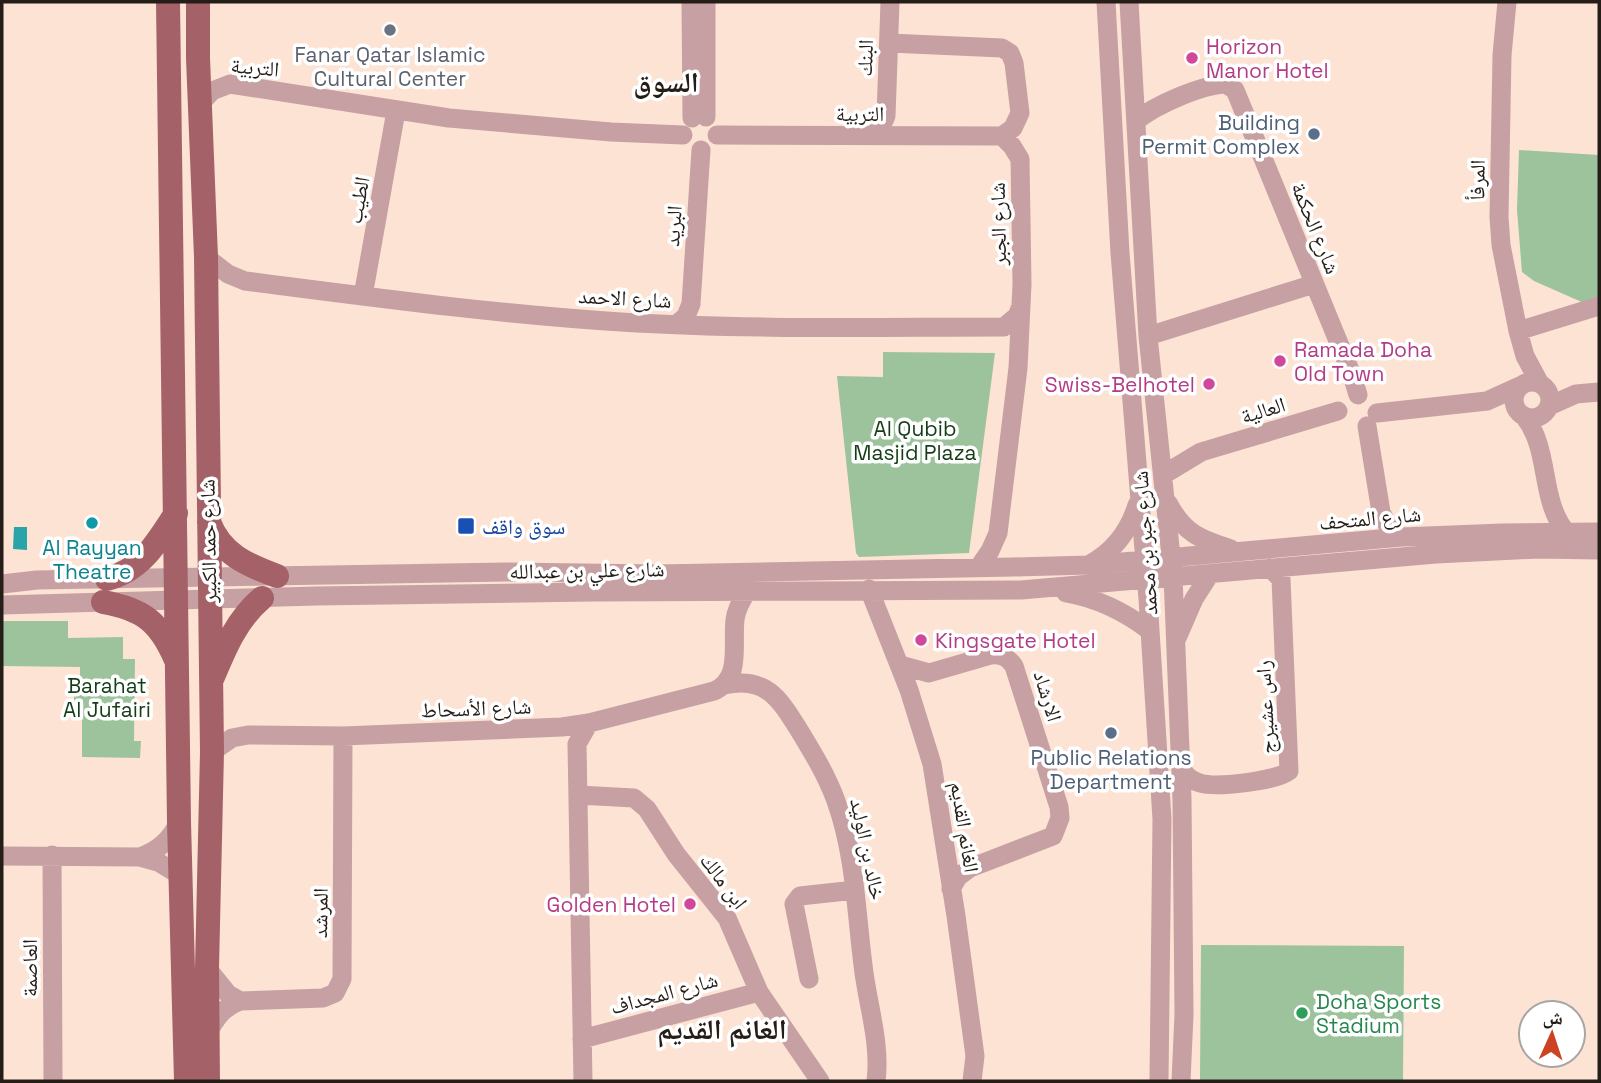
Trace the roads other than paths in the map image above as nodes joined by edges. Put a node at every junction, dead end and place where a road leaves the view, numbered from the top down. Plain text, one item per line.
1 (168, 2) edge
2 (198, 2) edge
3 (695, 2) edge
4 (890, 2) edge
5 (1105, 2) edge
6 (1129, 2) edge
7 (1507, 2) edge
8 (889, 43) junction
9 (1134, 89) junction
10 (1162, 103) junction
11 (199, 105) junction
12 (396, 111) junction
13 (886, 116) junction
14 (1136, 121) junction
15 (694, 123) junction
16 (718, 135) junction
17 (873, 135) junction
18 (899, 136) junction
19 (1002, 136) junction
20 (701, 150) junction
21 (206, 257) junction
22 (245, 281) junction
23 (1314, 284) junction
24 (363, 296) junction
25 (691, 304) junction
26 (205, 305) junction
27 (1021, 306) junction
28 (1599, 306) edge
29 (677, 324) junction
30 (704, 326) junction
31 (1004, 327) junction
32 (1518, 331) junction
33 (1148, 336) junction
34 (1019, 348) junction
35 (1599, 392) edge
36 (1537, 393) junction
37 (1358, 395) junction
38 (1487, 401) junction
39 (1338, 411) junction
40 (1521, 414) junction
41 (1372, 420) junction
42 (1538, 439) junction
43 (1159, 445) junction
44 (1201, 452) junction
45 (1163, 475) junction
46 (1139, 497) junction
47 (1165, 499) junction
48 (1379, 504) junction
49 (1553, 507) junction
50 (176, 513) junction
51 (208, 516) junction
52 (1542, 532) junction
53 (1566, 532) junction
54 (1599, 532) edge
55 (998, 533) junction
56 (1402, 537) junction
57 (1364, 541) junction
58 (1599, 550) edge
59 (1243, 553) junction
60 (1089, 565) junction
61 (1172, 566) junction
62 (979, 567) junction
63 (1013, 567) junction
64 (1145, 568) junction
65 (1270, 568) junction
66 (1210, 574) junction
67 (277, 576) junction
68 (2, 583) edge
69 (176, 589) junction
70 (209, 589) junction
71 (869, 589) junction
72 (1049, 589) junction
73 (748, 590) junction
74 (105, 591) junction
75 (262, 598) junction
76 (2, 605) edge
77 (1150, 631) junction
78 (1174, 646) junction
79 (177, 662) junction
80 (900, 665) junction
81 (929, 673) junction
82 (729, 678) junction
83 (211, 684) junction
84 (910, 693) junction
85 (589, 723) junction
86 (562, 727) junction
87 (342, 736) junction
88 (578, 744) junction
89 (212, 752) junction
90 (1180, 765) junction
91 (578, 795) junction
92 (179, 822) junction
93 (52, 855) junction
94 (2, 856) edge
95 (140, 857) junction
96 (947, 860) junction
97 (970, 868) junction
98 (181, 876) junction
99 (951, 889) junction
100 (855, 890) junction
101 (207, 968) junction
102 (810, 979) dead end
103 (759, 992) junction
104 (240, 1001) junction
105 (207, 1034) junction
106 (582, 1039) junction
107 (1157, 1078) edge
108 (191, 1080) edge
109 (53, 1081) edge
110 (583, 1081) edge
111 (820, 1081) edge
112 (876, 1081) edge
113 (972, 1081) edge
114 (1181, 1081) edge

1 - 50 main road, شارع حمد الكبير
2 - 11 main road, شارع حمد الكبير
3 - 15 street
4 - 8 street, البنك
5 - 46 street, شارع جبر بن محمد
6 - 9 street, شارع جبر بن محمد
7 - 32 street, المرفأ
8 - 13 street, البنك
8 - 19 street
9 - 10 street
9 - 14 street, شارع جبر بن محمد
10 - 14 street
10 - 23 street, شارع الحكمة
11 - 12 street, التربية
11 - 21 main road, شارع حمد الكبير
12 - 15 street, التربية
12 - 24 street, الطيب
13 - 17 street
13 - 18 street
14 - 33 street, شارع جبر بن محمد
15 - 16 street
15 - 20 street
16 - 17 street, التربية
16 - 20 street
17 - 18 street, التربية
18 - 19 street, التربية
19 - 27 street, شارع الجبر
20 - 25 street, البريد
21 - 22 street, شارع الاحمد
21 - 26 main road, شارع حمد الكبير
22 - 24 street, شارع الاحمد
22 - 26 street
23 - 33 street
23 - 37 street, شارع الحكمة
24 - 29 street, شارع الاحمد
25 - 29 street
25 - 30 street
26 - 51 main road, شارع حمد الكبير
27 - 31 street
27 - 34 street, شارع الجبر
28 - 32 street
29 - 30 street, شارع الاحمد
30 - 31 street, شارع الاحمد
31 - 34 street
32 - 36 street, المرفأ
33 - 43 street, شارع جبر بن محمد
34 - 55 street, شارع الجبر
35 - 36 street
36 - 38 street
36 - 40 street
36 - 40 street
36 - 42 street, المرفأ
37 - 39 street
37 - 41 street
38 - 40 street
38 - 41 street
39 - 41 street
39 - 44 street, العالية
40 - 42 street, المرفأ
41 - 48 street
42 - 49 street, المرفأ
43 - 44 street, العالية
43 - 45 street, شارع جبر بن محمد
44 - 45 street, العالية
45 - 47 street, شارع جبر بن محمد
46 - 60 street
46 - 64 street, شارع جبر بن محمد
47 - 59 street
47 - 61 street, شارع جبر بن محمد
48 - 56 street
48 - 57 street
49 - 52 street
49 - 53 street, المرفأ
50 - 69 main road, شارع حمد الكبير
50 - 74 main road
51 - 67 main road
51 - 70 main road, شارع حمد الكبير
52 - 53 street, شارع المتحف
52 - 56 street, شارع المتحف
53 - 54 street, شارع المتحف
55 - 62 street, شارع الجبر
55 - 63 street, شارع الجبر
56 - 57 street, شارع المتحف
57 - 59 street, شارع المتحف
58 - 65 street, شارع المتحف
59 - 61 street, شارع المتحف
60 - 63 street, شارع علي بن عبدالله
60 - 64 street, شارع علي بن عبدالله
61 - 64 street, شارع علي بن عبدالله
61 - 66 street, شارع المتحف
61 - 78 street, شارع جبر بن محمد
62 - 63 street, شارع علي بن عبدالله
62 - 67 street, شارع علي بن عبدالله
64 - 72 street, شارع علي بن عبدالله
64 - 77 street, شارع جبر بن محمد
65 - 66 street, شارع المتحف
65 - 90 street, راس عشيرج
66 - 78 street
67 - 70 street, شارع علي بن عبدالله
68 - 74 street, شارع علي بن عبدالله
69 - 70 street, شارع علي بن عبدالله
69 - 74 street, شارع علي بن عبدالله
69 - 79 main road, شارع حمد الكبير
70 - 75 street, شارع علي بن عبدالله
70 - 83 main road, شارع حمد الكبير
71 - 72 street, شارع علي بن عبدالله
71 - 73 street, شارع علي بن عبدالله
71 - 80 street, الغانم القديم
72 - 77 street
73 - 75 street, شارع علي بن عبدالله
73 - 82 street
74 - 76 street, شارع علي بن عبدالله
74 - 79 main road
75 - 83 main road
77 - 107 street, شارع جبر بن محمد
78 - 90 street, شارع جبر بن محمد
79 - 92 main road, شارع حمد الكبير
80 - 81 street
80 - 84 street, الغانم القديم
81 - 84 street
81 - 97 street, الارشاد
82 - 85 street, شارع الأسحاط
82 - 100 street, خالد بن الوليد
83 - 89 main road, شارع حمد الكبير
84 - 96 street, الغانم القديم
85 - 86 street, شارع الأسحاط
85 - 88 street
86 - 87 street, شارع الأسحاط
86 - 88 street
87 - 89 street, شارع الأسحاط
87 - 104 street, المرشد
88 - 91 street
89 - 101 main road, شارع حمد الكبير
90 - 114 street, شارع جبر بن محمد
91 - 103 street, ابن مالك
91 - 106 street
92 - 95 street
92 - 98 main road, شارع حمد الكبير
93 - 94 street
93 - 95 street
93 - 109 street, العاصمة
95 - 98 street
96 - 97 street
96 - 99 street, الغانم القديم
97 - 99 street
98 - 108 main road, شارع حمد الكبير
99 - 113 street, الغانم القديم
100 - 102 street
100 - 112 street, خالد بن الوليد
101 - 104 street
101 - 105 main road, شارع حمد الكبير
103 - 106 street, شارع المجداف
103 - 111 street, ابن مالك
104 - 105 street
105 - 108 main road, شارع حمد الكبير
106 - 110 street

